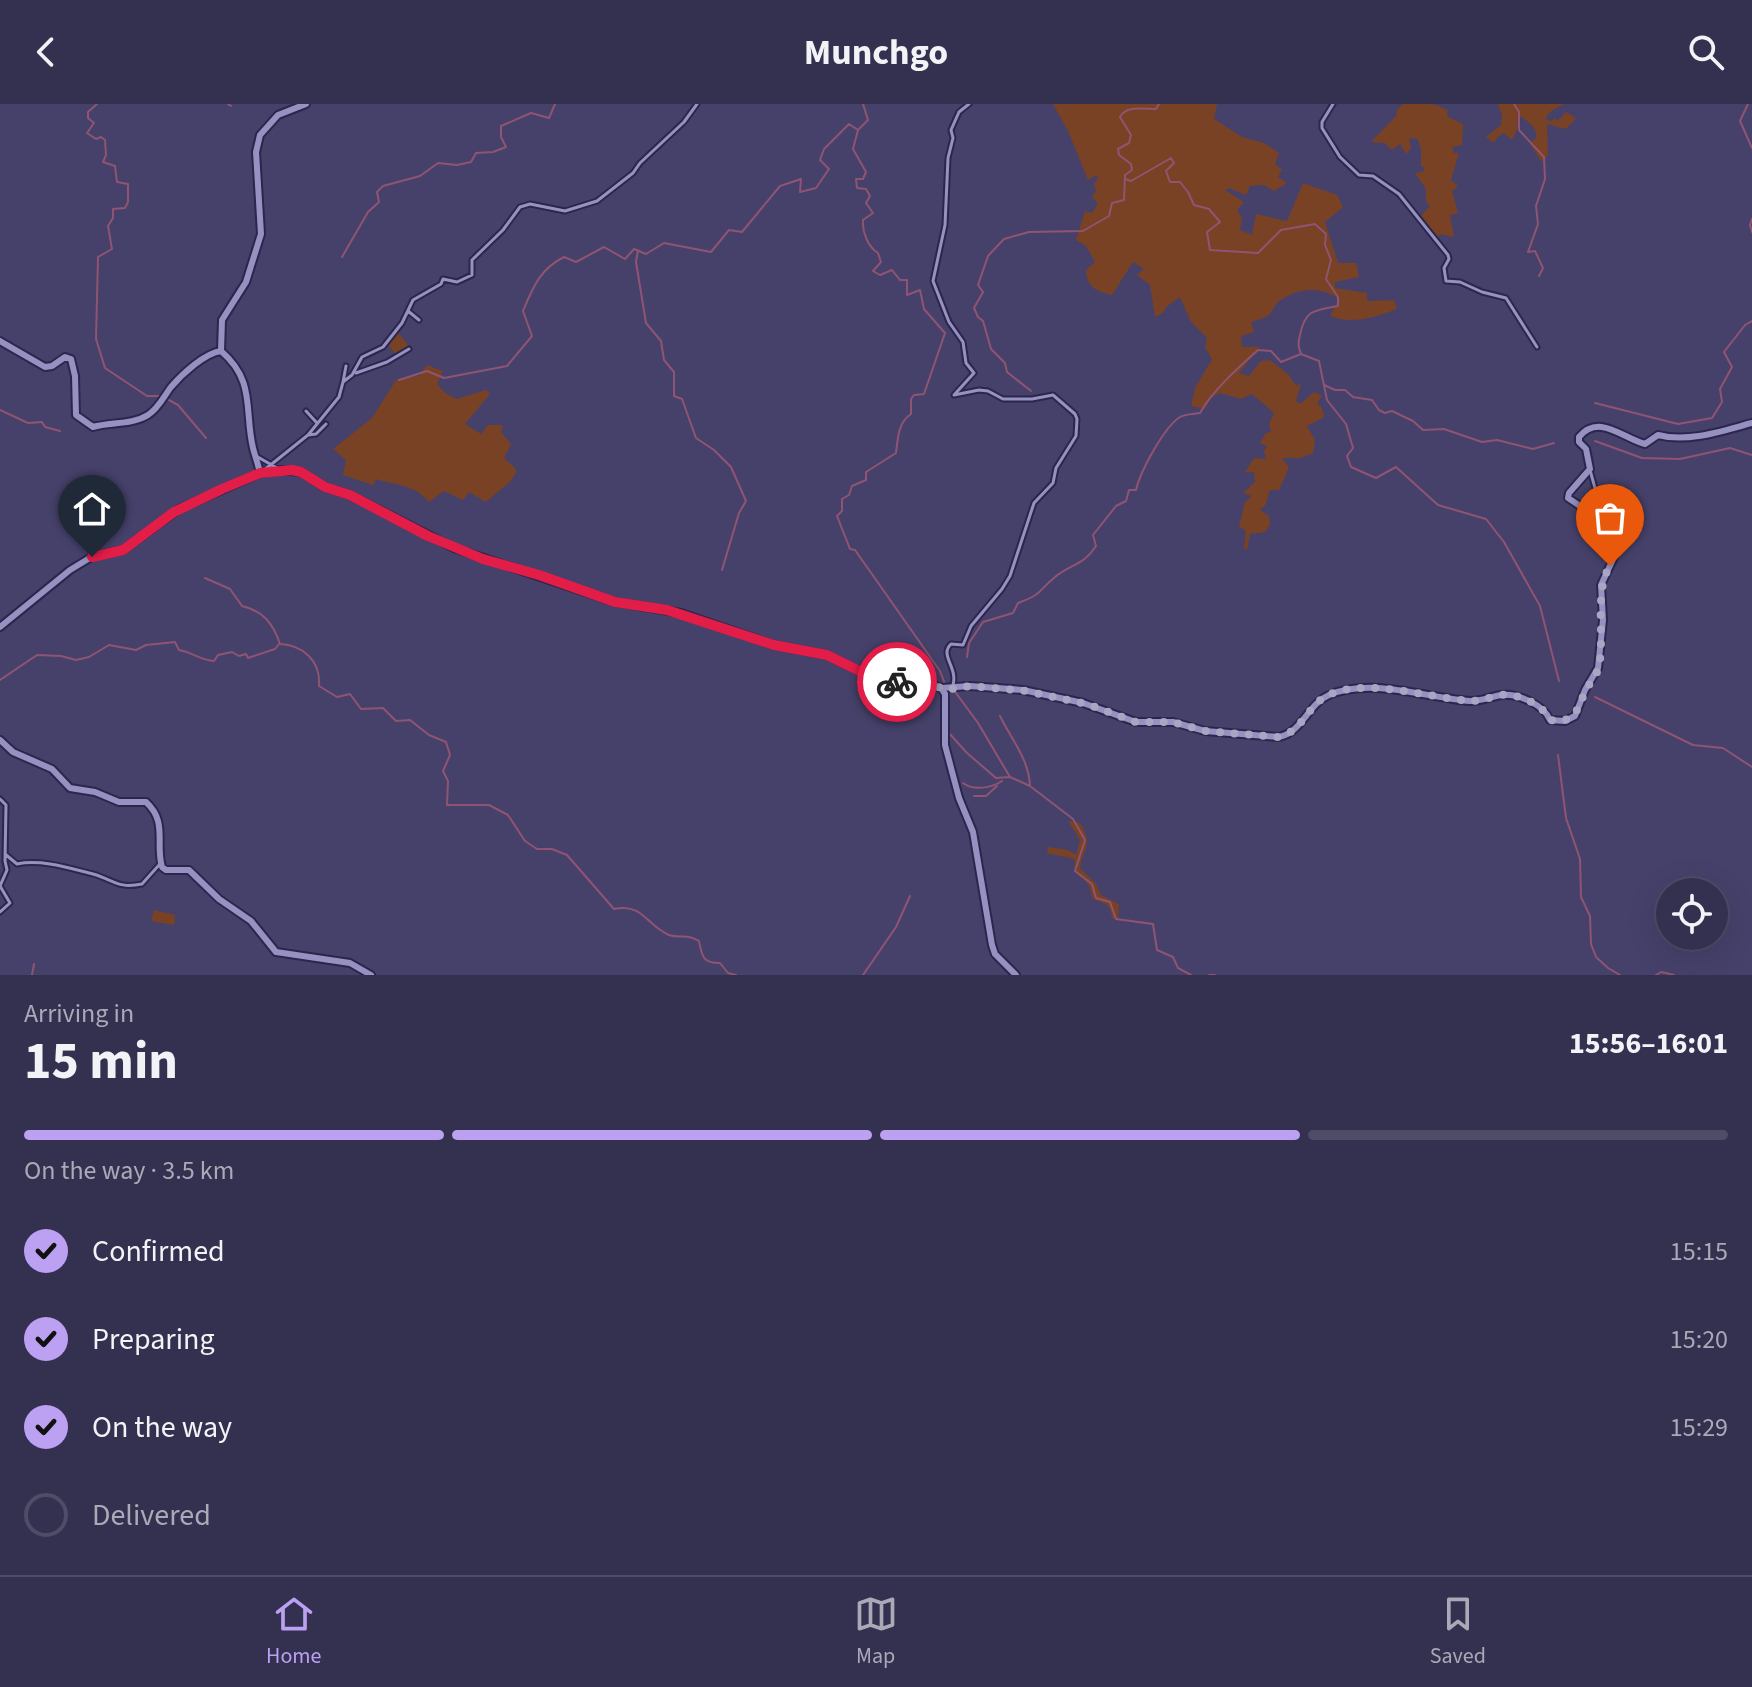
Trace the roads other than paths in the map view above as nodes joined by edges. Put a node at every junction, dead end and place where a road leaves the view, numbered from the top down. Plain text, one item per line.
1 (306, 104) edge
2 (697, 104) edge
3 (969, 104) edge
4 (1333, 104) edge
5 (408, 311) junction
6 (419, 320) dead end
7 (0, 341) edge
8 (1537, 347) dead end
9 (409, 349) dead end
10 (221, 351) junction
11 (346, 366) dead end
12 (352, 375) junction
13 (343, 382) junction
14 (306, 411) dead end
15 (317, 423) junction
16 (1752, 423) edge
17 (326, 424) dead end
18 (308, 435) junction
19 (256, 456) junction
20 (270, 466) junction
21 (1590, 469) junction
22 (281, 470) junction
23 (260, 473) junction
24 (1607, 532) junction
25 (0, 627) edge
26 (941, 688) junction
27 (954, 688) junction
28 (0, 740) edge
29 (0, 799) edge
30 (5, 854) junction
31 (160, 863) junction
32 (0, 912) edge
33 (371, 975) edge
34 (1016, 975) edge

1 - 10 street
2 - 5 street
3 - 27 street
4 - 8 street
5 - 6 street
5 - 12 street
7 - 10 street
9 - 12 street
10 - 19 street
11 - 13 street
12 - 13 street
13 - 15 street
14 - 15 street
15 - 18 street
16 - 21 street
17 - 18 street
18 - 20 street
19 - 20 street
19 - 23 street
20 - 22 street
20 - 23 street
21 - 24 street
21 - 24 street
22 - 23 street
22 - 26 street
23 - 25 street
24 - 27 street
26 - 27 street
26 - 34 street
28 - 31 street
29 - 30 street
30 - 31 street
30 - 32 street
31 - 33 street

